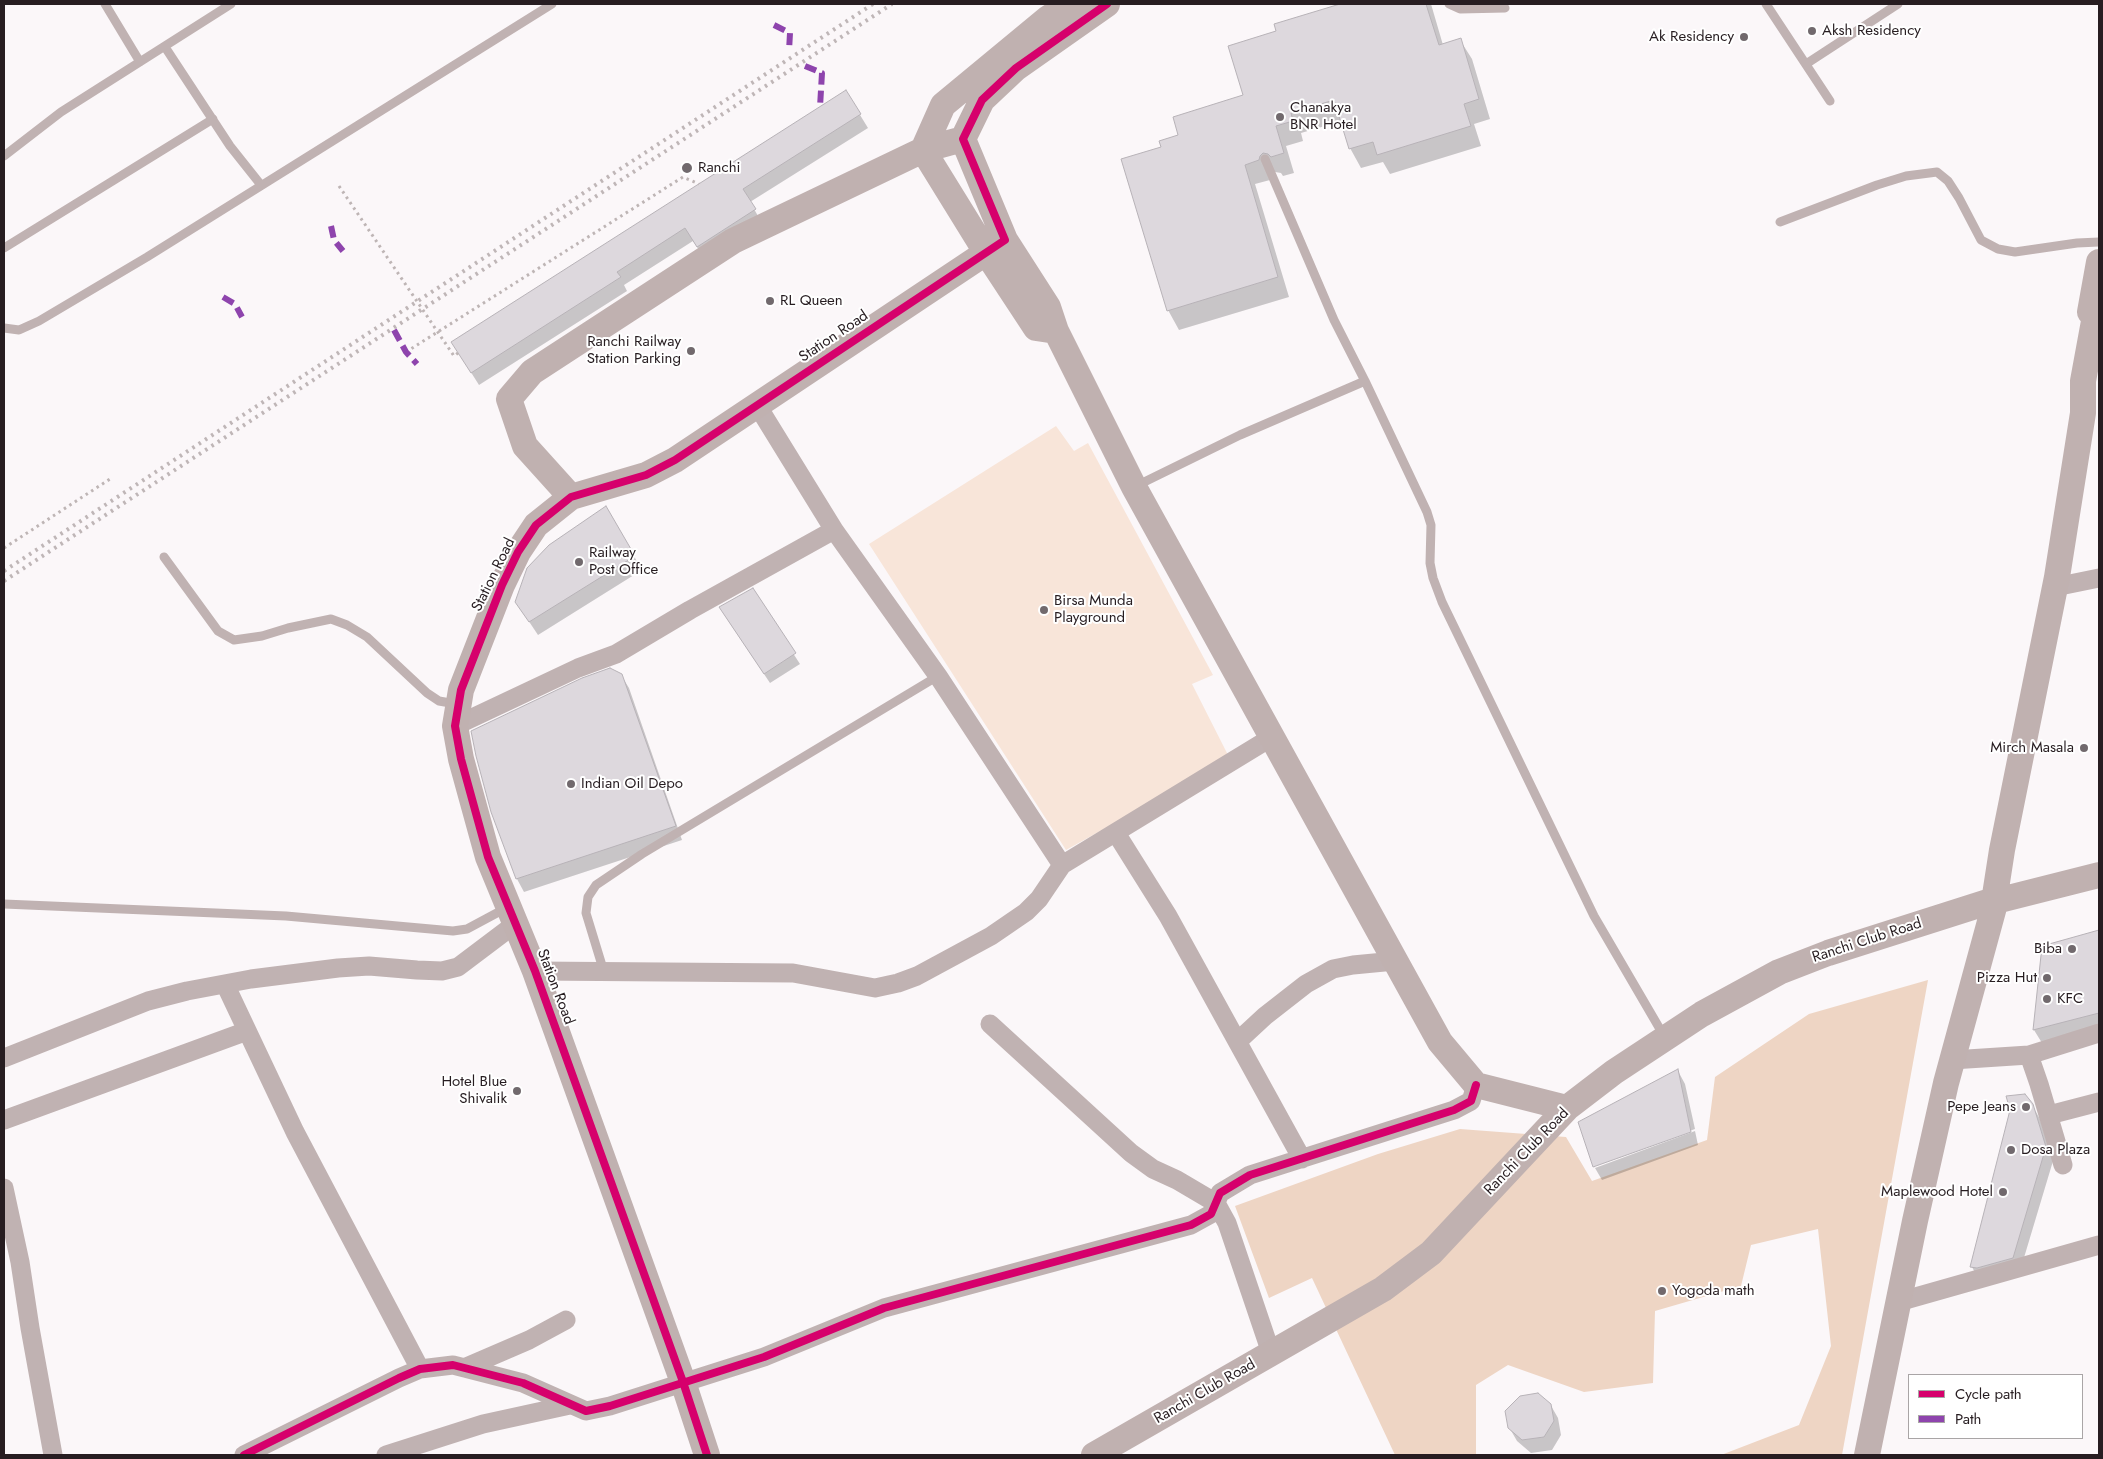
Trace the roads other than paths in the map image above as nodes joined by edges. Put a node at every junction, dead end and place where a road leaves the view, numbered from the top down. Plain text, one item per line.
1 (105, 4) edge
2 (231, 4) edge
3 (552, 4) edge
4 (1070, 4) edge
5 (1107, 4) edge
6 (1449, 4) edge
7 (1766, 4) edge
8 (1898, 4) edge
9 (1505, 8) dead end
10 (164, 47) junction
11 (140, 62) junction
12 (1806, 64) junction
13 (1830, 100) dead end
14 (213, 119) junction
15 (963, 139) junction
16 (923, 150) junction
17 (4, 156) edge
18 (1265, 159) dead end
19 (261, 186) junction
20 (1780, 222) dead end
21 (2099, 242) edge
22 (996, 246) junction
23 (4, 248) edge
24 (2099, 262) edge
25 (2099, 294) edge
26 (4, 328) edge
27 (2099, 366) edge
28 (1365, 381) junction
29 (2099, 388) edge
30 (758, 405) junction
31 (2082, 413) junction
32 (1134, 487) junction
33 (571, 497) junction
34 (834, 530) junction
35 (164, 557) dead end
36 (2099, 578) edge
37 (2055, 587) junction
38 (938, 676) junction
39 (457, 715) junction
40 (1272, 737) junction
41 (1116, 833) junction
42 (1062, 865) junction
43 (2099, 875) edge
44 (1994, 901) junction
45 (4, 904) edge
46 (511, 916) junction
47 (1396, 962) junction
48 (535, 971) junction
49 (604, 972) junction
50 (225, 984) junction
51 (990, 1024) dead end
52 (247, 1031) junction
53 (2099, 1033) edge
54 (1666, 1038) junction
55 (1238, 1041) junction
56 (2028, 1055) junction
57 (4, 1058) edge
58 (1952, 1060) junction
59 (1476, 1085) junction
60 (2099, 1102) edge
61 (1567, 1108) junction
62 (2049, 1115) junction
63 (4, 1120) edge
64 (1302, 1158) junction
65 (2063, 1165) dead end
66 (4, 1188) edge
67 (1216, 1203) junction
68 (2099, 1245) edge
69 (1898, 1302) junction
70 (566, 1320) dead end
71 (1271, 1353) junction
72 (464, 1368) junction
73 (420, 1369) junction
74 (683, 1382) junction
75 (570, 1405) junction
76 (53, 1455) edge
77 (244, 1455) edge
78 (386, 1455) edge
79 (707, 1455) edge
80 (1094, 1455) edge
81 (1867, 1455) edge

1 - 11 lane
2 - 10 lane
3 - 19 lane
4 - 16 street
5 - 15 street
6 - 9 lane
7 - 12 lane
8 - 12 lane
10 - 11 lane
10 - 14 lane
11 - 17 lane
12 - 13 lane
14 - 19 lane
14 - 23 lane
15 - 16 street
15 - 22 street
16 - 22 street
16 - 33 street
18 - 28 lane
19 - 26 lane
20 - 21 lane
22 - 30 street, Station Road
22 - 32 street
24 - 31 street
25 - 31 street
27 - 31 street
28 - 32 lane
28 - 54 lane
29 - 31 street
30 - 33 street, Station Road
30 - 34 street
31 - 37 street
32 - 40 street
33 - 39 street, Station Road
34 - 38 street
34 - 39 street
35 - 39 lane
36 - 37 street
37 - 44 street
38 - 42 street
38 - 49 lane
39 - 46 street, Station Road
40 - 41 street
40 - 47 street
41 - 42 street
41 - 55 street
42 - 49 street
43 - 44 street, Ranchi Club Road
44 - 54 street, Ranchi Club Road
44 - 58 street
45 - 46 lane
46 - 48 street, Station Road
46 - 50 street
47 - 55 street
47 - 59 street
48 - 49 street
48 - 74 street, Station Road
50 - 52 street
50 - 57 street
51 - 67 street
52 - 63 street
52 - 73 street
53 - 56 street
54 - 61 street, Ranchi Club Road
55 - 64 street
56 - 58 street
56 - 62 street
58 - 69 street
59 - 61 street
59 - 64 street
60 - 62 street
61 - 71 street, Ranchi Club Road
62 - 65 street
64 - 67 street
66 - 76 street
67 - 71 street
67 - 74 street
68 - 69 street
69 - 81 street
70 - 72 street
71 - 80 street, Ranchi Club Road
72 - 73 street
72 - 75 street
73 - 77 street
74 - 75 street
74 - 79 street, Station Road
75 - 78 street

